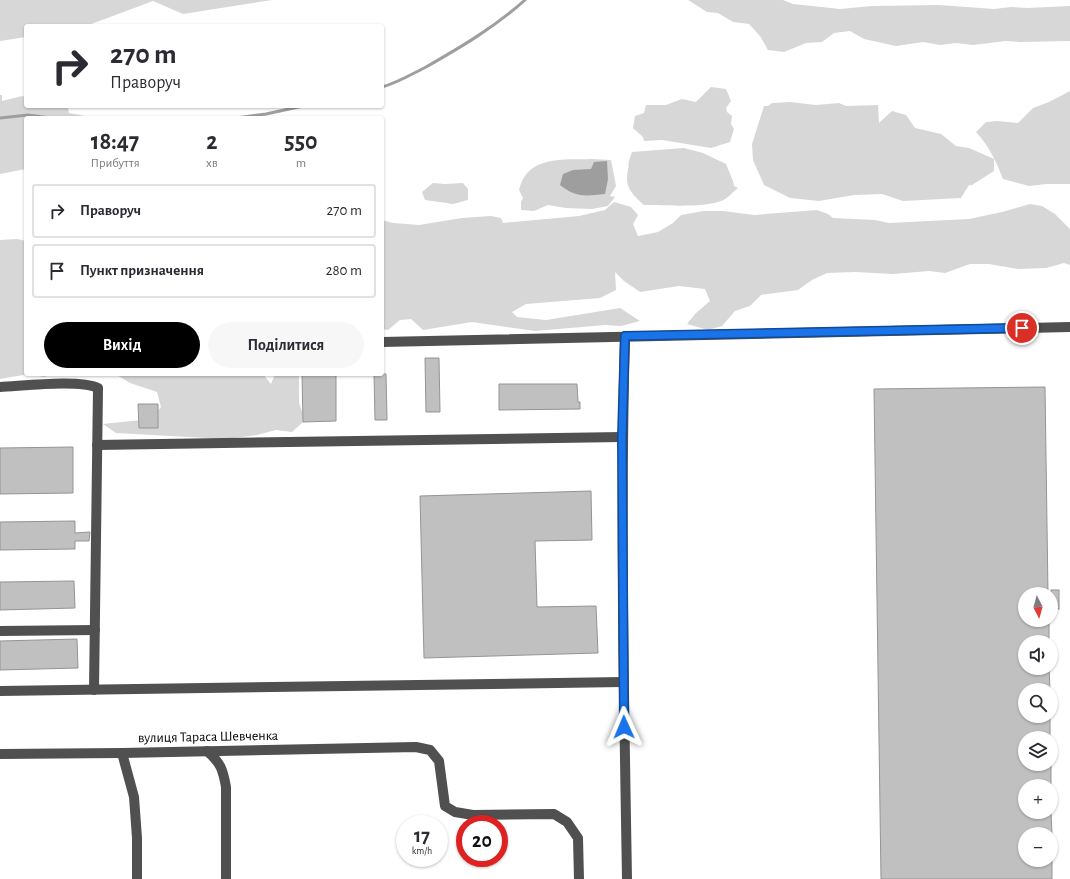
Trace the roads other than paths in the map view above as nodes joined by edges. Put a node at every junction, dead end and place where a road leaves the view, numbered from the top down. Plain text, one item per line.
1 (1070, 327) edge
2 (625, 336) junction
3 (384, 342) edge
4 (0, 387) edge
5 (622, 437) junction
6 (97, 445) junction
7 (94, 630) junction
8 (0, 631) edge
9 (623, 682) junction
10 (94, 690) junction
11 (0, 691) edge
12 (207, 752) junction
13 (122, 753) junction
14 (0, 754) edge
15 (137, 879) edge
16 (226, 879) edge
17 (579, 879) edge
18 (627, 879) edge

1 - 2 lane
2 - 3 lane
2 - 5 lane
4 - 6 lane
5 - 6 lane
5 - 9 lane
6 - 7 lane
7 - 8 lane
7 - 10 lane
9 - 10 lane
9 - 18 lane
10 - 11 lane
12 - 13 lane, вулиця Тараса Шевченка
12 - 16 lane
12 - 17 lane, вулиця Тараса Шевченка
13 - 14 lane, вулиця Тараса Шевченка
13 - 15 lane

